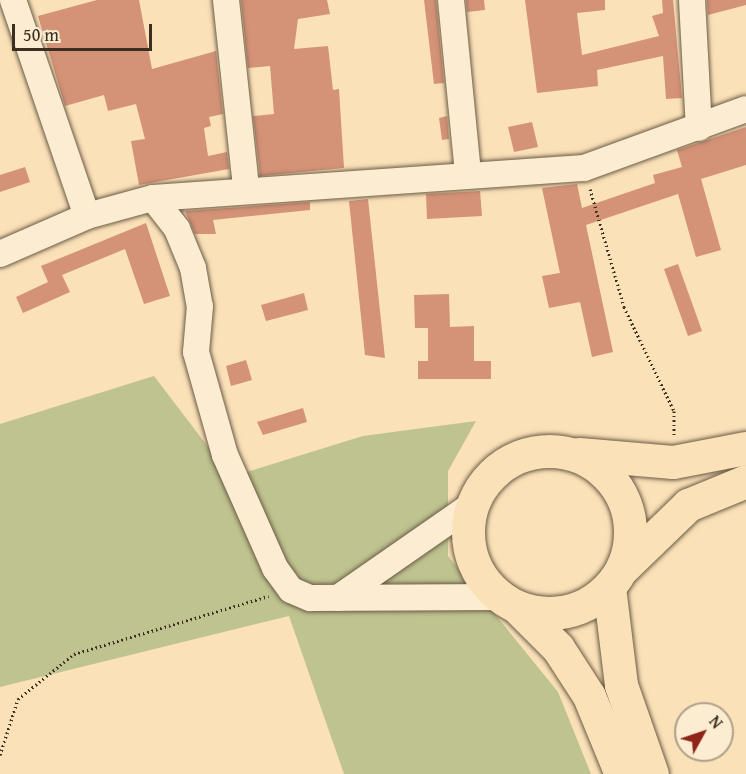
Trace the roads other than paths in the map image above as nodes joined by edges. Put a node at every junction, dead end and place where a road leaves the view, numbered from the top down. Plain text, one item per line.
1 (13, 0) edge
2 (226, 0) edge
3 (451, 0) edge
4 (692, 0) edge
5 (746, 109) edge
6 (699, 128) junction
7 (468, 174) junction
8 (246, 188) junction
9 (153, 198) junction
10 (87, 216) junction
11 (0, 254) edge
12 (746, 448) edge
13 (575, 454) junction
14 (746, 481) edge
15 (472, 505) junction
16 (616, 578) junction
17 (338, 598) junction
18 (509, 602) junction
19 (621, 774) edge
20 (652, 774) edge

1 - 10 street
2 - 8 street
3 - 7 street
4 - 6 street
5 - 6 street
6 - 7 street
7 - 8 street
8 - 9 street
9 - 10 street
9 - 17 street
10 - 11 street
12 - 13 highway
13 - 15 highway
13 - 16 highway
14 - 16 highway
15 - 17 street
15 - 18 highway
16 - 18 highway
16 - 20 highway
17 - 18 street
18 - 19 highway

